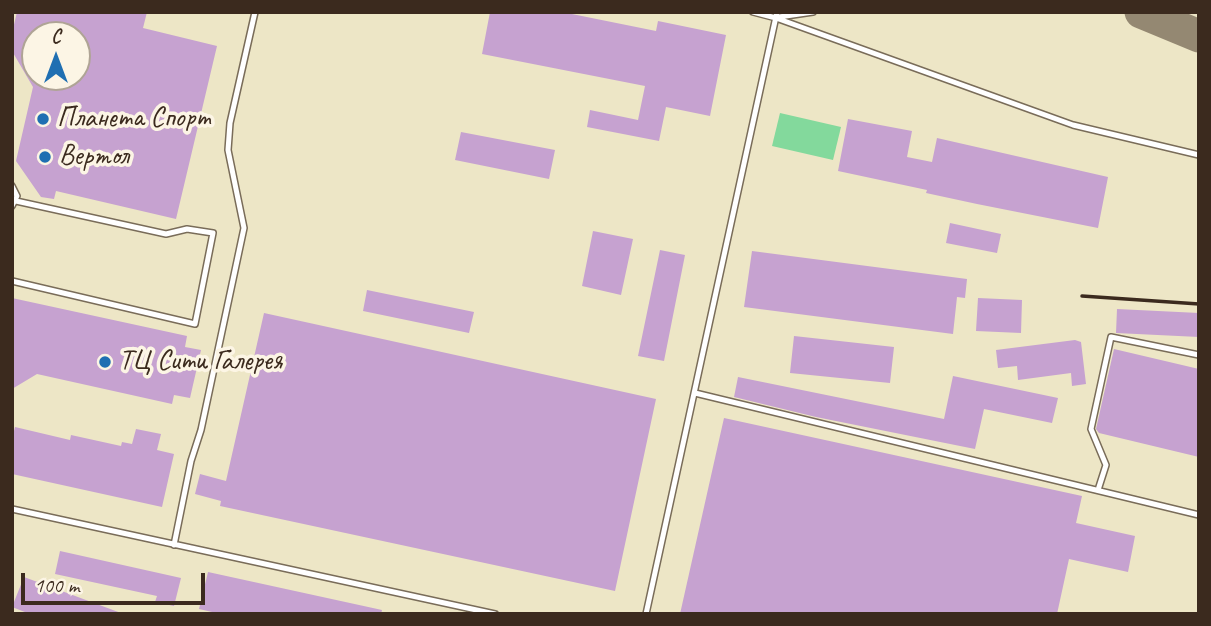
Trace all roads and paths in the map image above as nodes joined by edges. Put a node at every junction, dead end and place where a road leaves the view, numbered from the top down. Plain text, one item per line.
1 (256, 12) edge
2 (753, 12) edge
3 (813, 12) edge
4 (776, 15) edge
5 (1199, 155) edge
6 (12, 186) edge
7 (14, 204) edge
8 (12, 282) edge
9 (1199, 355) edge
10 (695, 393) junction
11 (1098, 490) junction
12 (12, 509) edge
13 (1199, 515) edge
14 (174, 545) junction
15 (495, 614) edge
16 (646, 614) edge

1 - 14 lane
2 - 4 lane
3 - 4 lane
4 - 5 lane
4 - 10 lane
6 - 7 lane
7 - 8 lane
9 - 11 lane
10 - 11 lane
10 - 16 lane
11 - 13 lane
12 - 14 lane
14 - 15 lane

